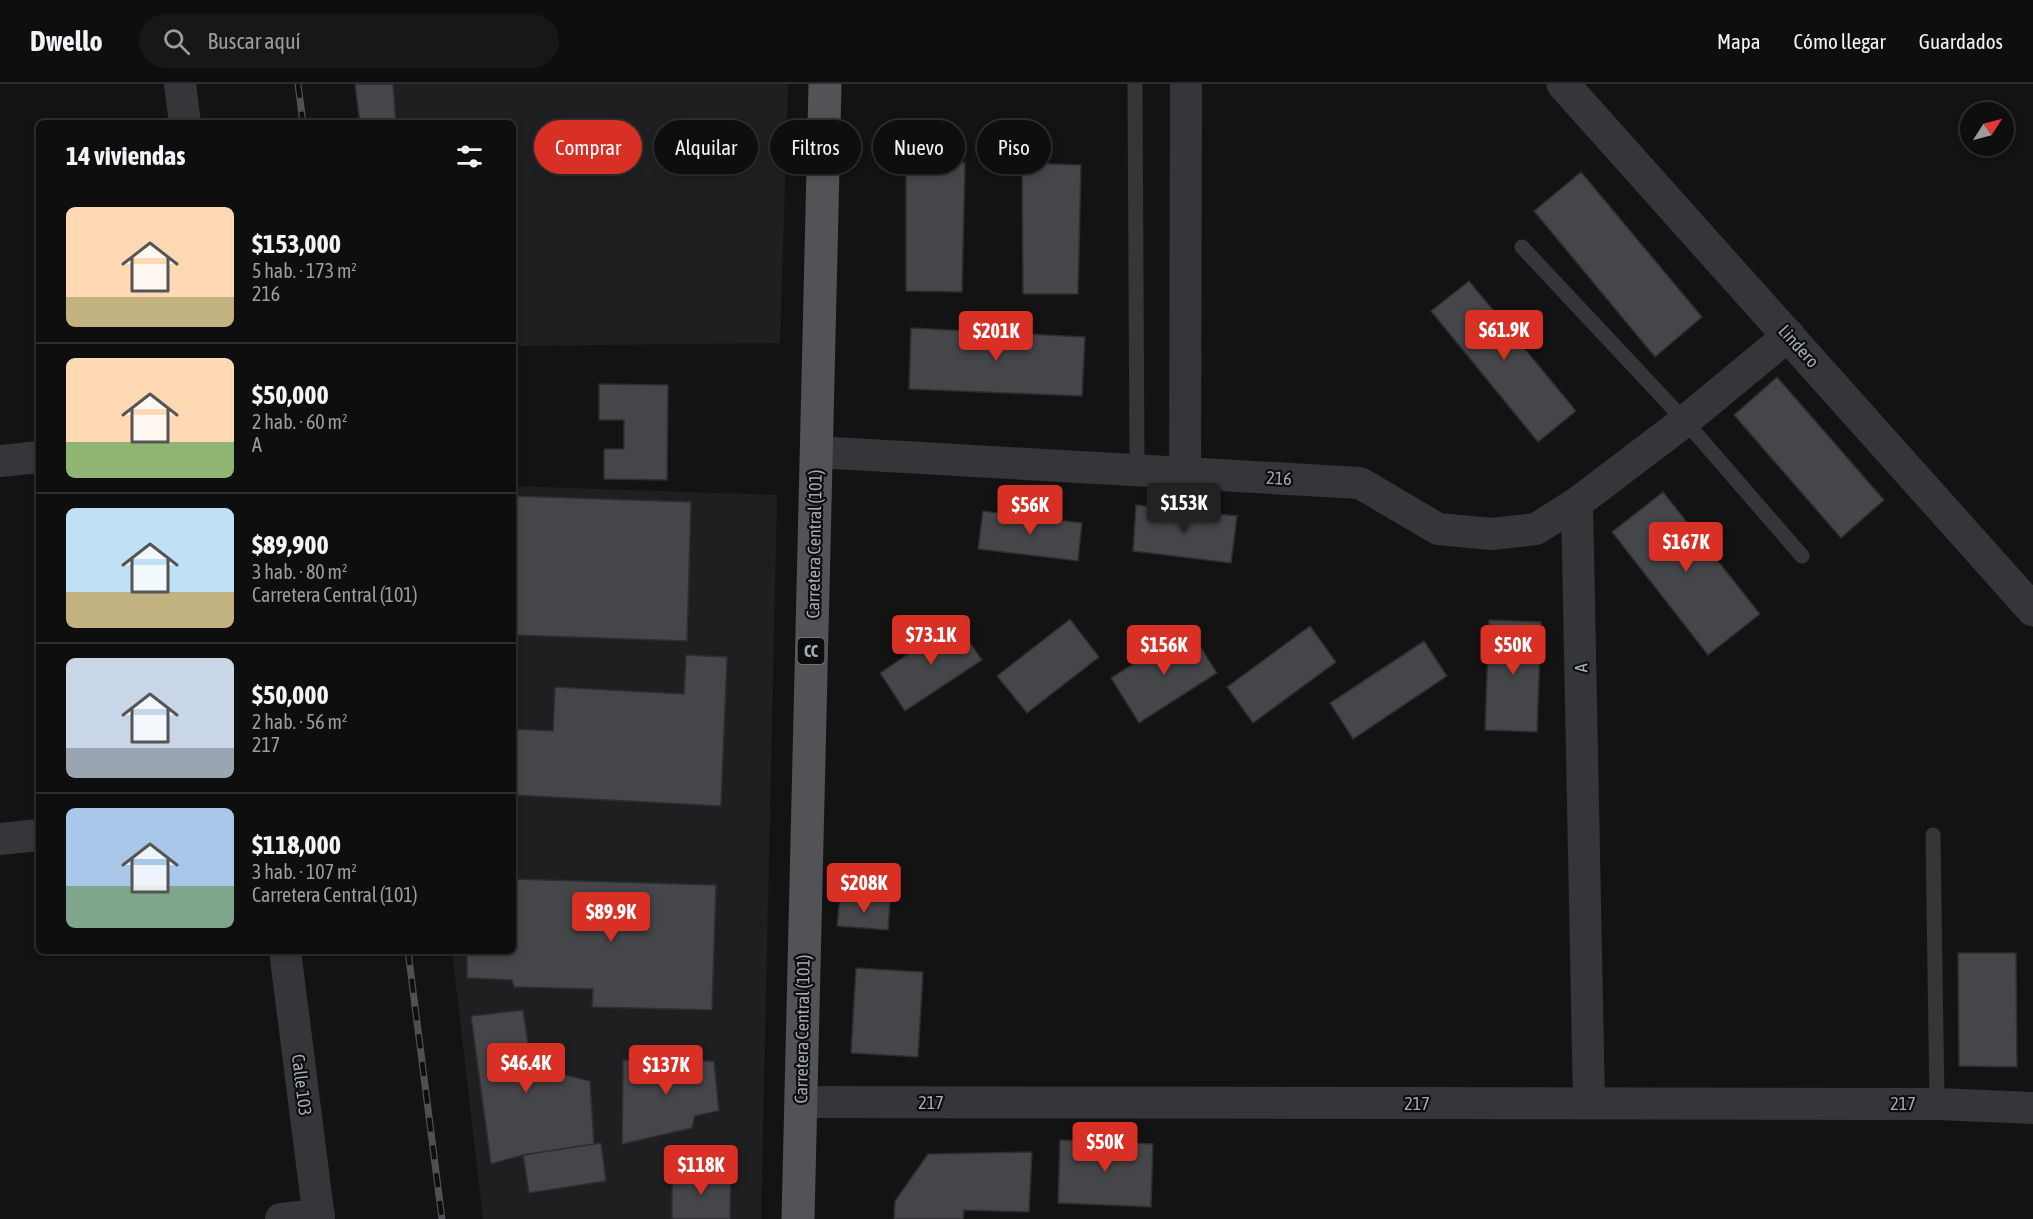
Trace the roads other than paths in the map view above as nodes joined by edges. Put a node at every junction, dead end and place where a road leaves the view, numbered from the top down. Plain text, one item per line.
1 (180, 84) edge
2 (825, 84) edge
3 (1135, 84) edge
4 (1186, 84) edge
5 (1563, 84) edge
6 (185, 120) edge
7 (1522, 247) dead end
8 (1789, 335) junction
9 (1685, 421) junction
10 (816, 452) junction
11 (36, 457) edge
12 (0, 461) edge
13 (1137, 470) junction
14 (1185, 473) junction
15 (1577, 503) junction
16 (1802, 556) dead end
17 (2033, 610) edge
18 (36, 835) edge
19 (1933, 835) dead end
20 (0, 839) edge
21 (285, 954) edge
22 (801, 1102) junction
23 (1589, 1103) junction
24 (1937, 1104) junction
25 (2033, 1108) edge
26 (319, 1217) edge
27 (281, 1219) edge
28 (798, 1219) edge

1 - 6 street
2 - 10 main road, Carretera Central (101) / CC
3 - 13 lane
4 - 14 street
5 - 8 street, Lindero
7 - 9 lane
8 - 9 street
8 - 17 street, Lindero
9 - 15 street
9 - 16 lane
10 - 13 street, 216
10 - 22 main road, Carretera Central (101) / CC
11 - 12 street
13 - 14 street, 216
14 - 15 street, 216
15 - 23 street, A
18 - 20 street
19 - 24 lane
21 - 26 street, Calle 103
22 - 23 street, 217
22 - 28 main road, Carretera Central (101) / CC
23 - 24 street, 217
24 - 25 street, 217
26 - 27 street

